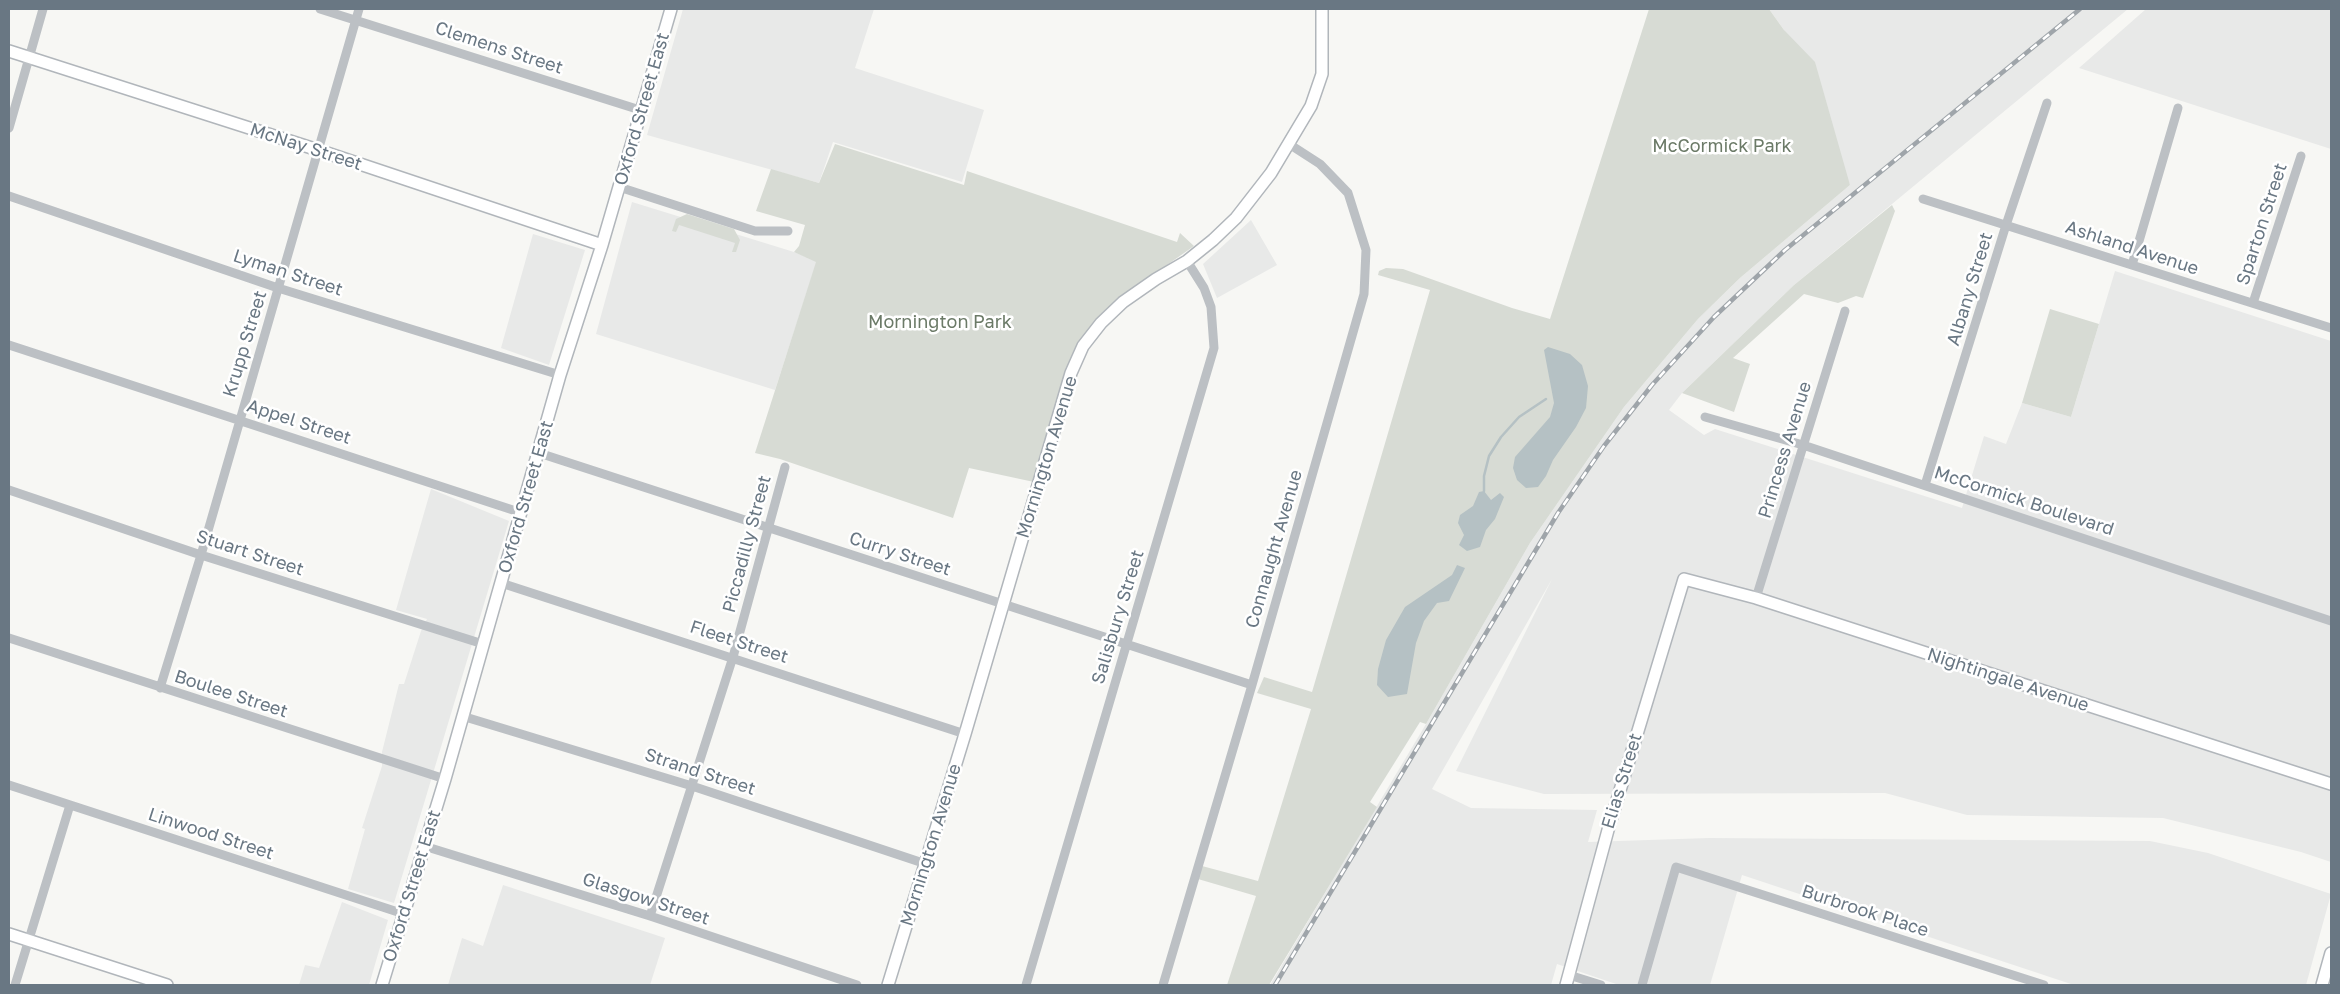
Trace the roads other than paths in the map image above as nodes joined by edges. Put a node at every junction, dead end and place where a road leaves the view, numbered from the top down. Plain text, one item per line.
1 (43, 9) edge
2 (320, 9) edge
3 (359, 9) edge
4 (671, 9) edge
5 (1322, 9) edge
6 (356, 20) junction
7 (9, 51) edge
8 (30, 57) junction
9 (2047, 103) dead end
10 (2178, 108) dead end
11 (640, 110) junction
12 (9, 128) edge
13 (1289, 144) junction
14 (318, 150) junction
15 (2302, 156) dead end
16 (619, 187) junction
17 (9, 196) edge
18 (1923, 198) dead end
19 (2006, 225) junction
20 (788, 231) dead end
21 (602, 245) junction
22 (1187, 261) junction
23 (2132, 265) junction
24 (278, 288) junction
25 (2253, 303) junction
26 (1845, 311) dead end
27 (2331, 328) edge
28 (9, 345) edge
29 (560, 375) junction
30 (1705, 417) dead end
31 (239, 419) junction
32 (1803, 445) junction
33 (539, 453) junction
34 (785, 467) dead end
35 (1926, 485) junction
36 (9, 490) edge
37 (522, 513) junction
38 (769, 528) junction
39 (201, 555) junction
40 (1684, 579) joint
41 (501, 583) junction
42 (1756, 598) junction
43 (1003, 604) junction
44 (2331, 621) edge
45 (9, 638) edge
46 (483, 644) junction
47 (1126, 645) junction
48 (733, 657) junction
49 (1252, 685) junction
50 (160, 688) junction
51 (462, 716) junction
52 (965, 734) junction
53 (445, 779) junction
54 (2331, 784) edge
55 (9, 785) edge
56 (692, 786) junction
57 (70, 805) junction
58 (424, 846) junction
59 (926, 864) junction
60 (404, 914) junction
61 (650, 916) junction
62 (9, 934) edge
63 (30, 940) junction
64 (2331, 953) edge
65 (1567, 980) edge
66 (15, 985) edge
67 (166, 985) edge
68 (382, 985) edge
69 (857, 985) edge
70 (888, 985) edge
71 (1026, 985) edge
72 (1162, 985) edge
73 (1601, 985) edge
74 (1642, 985) edge
75 (2044, 985) edge
76 (2322, 985) edge

1 - 8 street
2 - 6 street, Clemens Street
3 - 6 street, Krupp Street
4 - 11 street, Oxford Street East
5 - 13 street, Mornington Avenue
6 - 11 street, Clemens Street
6 - 14 street, Krupp Street
7 - 8 street, McNay Street
8 - 12 street
8 - 14 street, McNay Street
9 - 19 street, Albany Street
10 - 23 street
11 - 16 street, Oxford Street East
13 - 22 street, Mornington Avenue
13 - 49 street, Connaught Avenue
14 - 21 street, McNay Street
14 - 24 street, Krupp Street
15 - 25 street, Sparton Street
16 - 20 street
16 - 21 street, Oxford Street East
17 - 24 street, Lyman Street
18 - 19 street, Ashland Avenue
19 - 23 street, Ashland Avenue
19 - 35 street, Albany Street
21 - 29 street, Oxford Street East
22 - 43 street, Mornington Avenue
22 - 47 street, Salisbury Street
23 - 25 street, Ashland Avenue
24 - 29 street, Lyman Street
24 - 31 street, Krupp Street
25 - 27 street, Ashland Avenue
26 - 32 street, Princess Avenue
28 - 31 street, Appel Street
29 - 33 street, Oxford Street East
30 - 32 street, McCormick Boulevard
31 - 37 street, Appel Street
31 - 39 street, Krupp Street
32 - 35 street, McCormick Boulevard
32 - 42 street, Princess Avenue
33 - 37 street, Oxford Street East
33 - 38 street, Curry Street
34 - 38 street, Piccadilly Street
35 - 44 street, McCormick Boulevard
36 - 39 street, Stuart Street
37 - 41 street, Oxford Street East
38 - 43 street, Curry Street
38 - 48 street, Piccadilly Street
39 - 46 street, Stuart Street
39 - 50 street, Krupp Street
40 - 42 street, Nightingale Avenue
40 - 65 street, Elias Street
41 - 46 street, Oxford Street East
41 - 48 street, Fleet Street
42 - 54 street, Nightingale Avenue
43 - 47 street, Curry Street
43 - 52 street, Mornington Avenue
45 - 50 street, Boulee Street
46 - 51 street, Oxford Street East
47 - 49 street, Curry Street
47 - 71 street, Salisbury Street
48 - 52 street, Fleet Street
48 - 56 street, Piccadilly Street
49 - 72 street, Connaught Avenue
50 - 53 street, Boulee Street
51 - 53 street, Oxford Street East
51 - 56 street, Strand Street
52 - 59 street, Mornington Avenue
53 - 58 street, Oxford Street East
55 - 57 street, Linwood Street
56 - 59 street, Strand Street
56 - 61 street, Piccadilly Street
57 - 60 street, Linwood Street
57 - 63 street
58 - 60 street, Oxford Street East
58 - 61 street, Glasgow Street
59 - 70 street, Mornington Avenue
60 - 68 street, Oxford Street East
61 - 69 street, Glasgow Street
62 - 63 street
63 - 66 street
63 - 67 street
64 - 76 street
65 - 73 street
74 - 75 street, Burbrook Place

